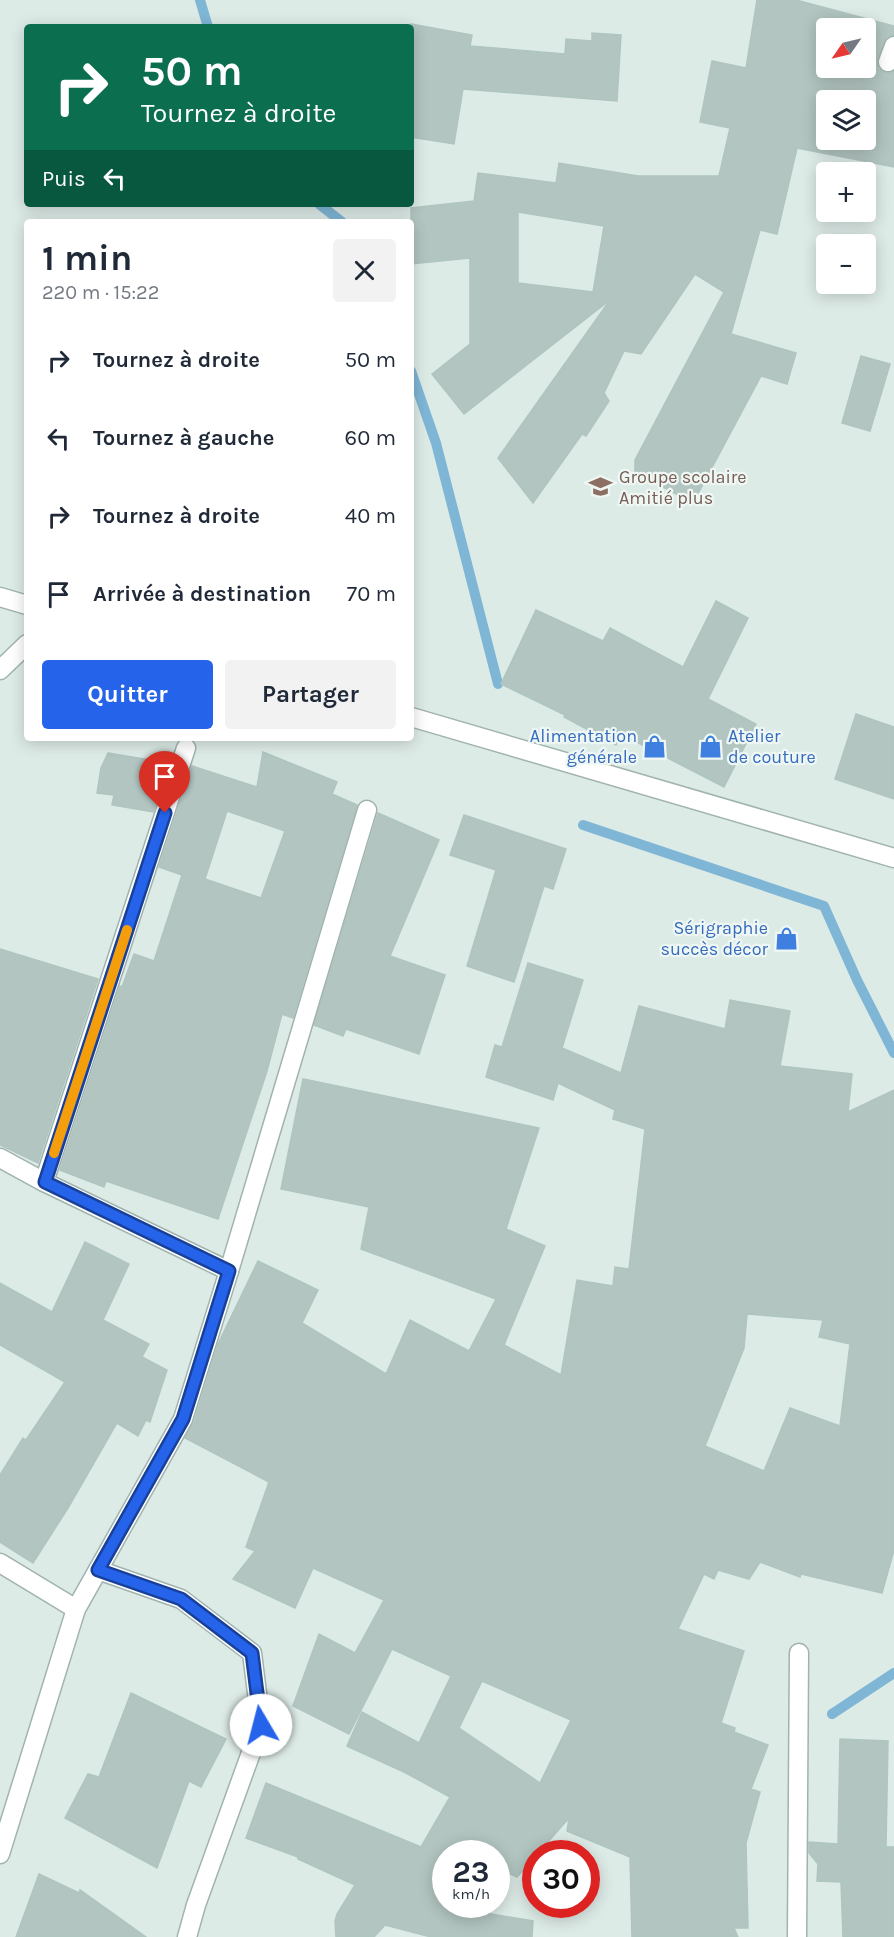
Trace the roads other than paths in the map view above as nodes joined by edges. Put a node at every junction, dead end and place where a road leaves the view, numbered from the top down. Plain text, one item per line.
1 (0, 597) edge
2 (24, 604) edge
3 (24, 647) edge
4 (0, 670) edge
5 (414, 718) edge
6 (186, 748) dead end
7 (367, 810) dead end
8 (894, 858) edge
9 (0, 1158) edge
10 (45, 1182) junction
11 (229, 1271) junction
12 (0, 1563) edge
13 (98, 1570) junction
14 (76, 1609) junction
15 (799, 1653) dead end
16 (0, 1854) edge
17 (187, 1937) edge
18 (797, 1937) edge

1 - 2 street
3 - 4 street
5 - 8 street
6 - 10 street
7 - 11 street
9 - 10 street
10 - 11 street
11 - 13 street
12 - 14 street
13 - 14 street
13 - 17 street
14 - 16 street
15 - 18 street

